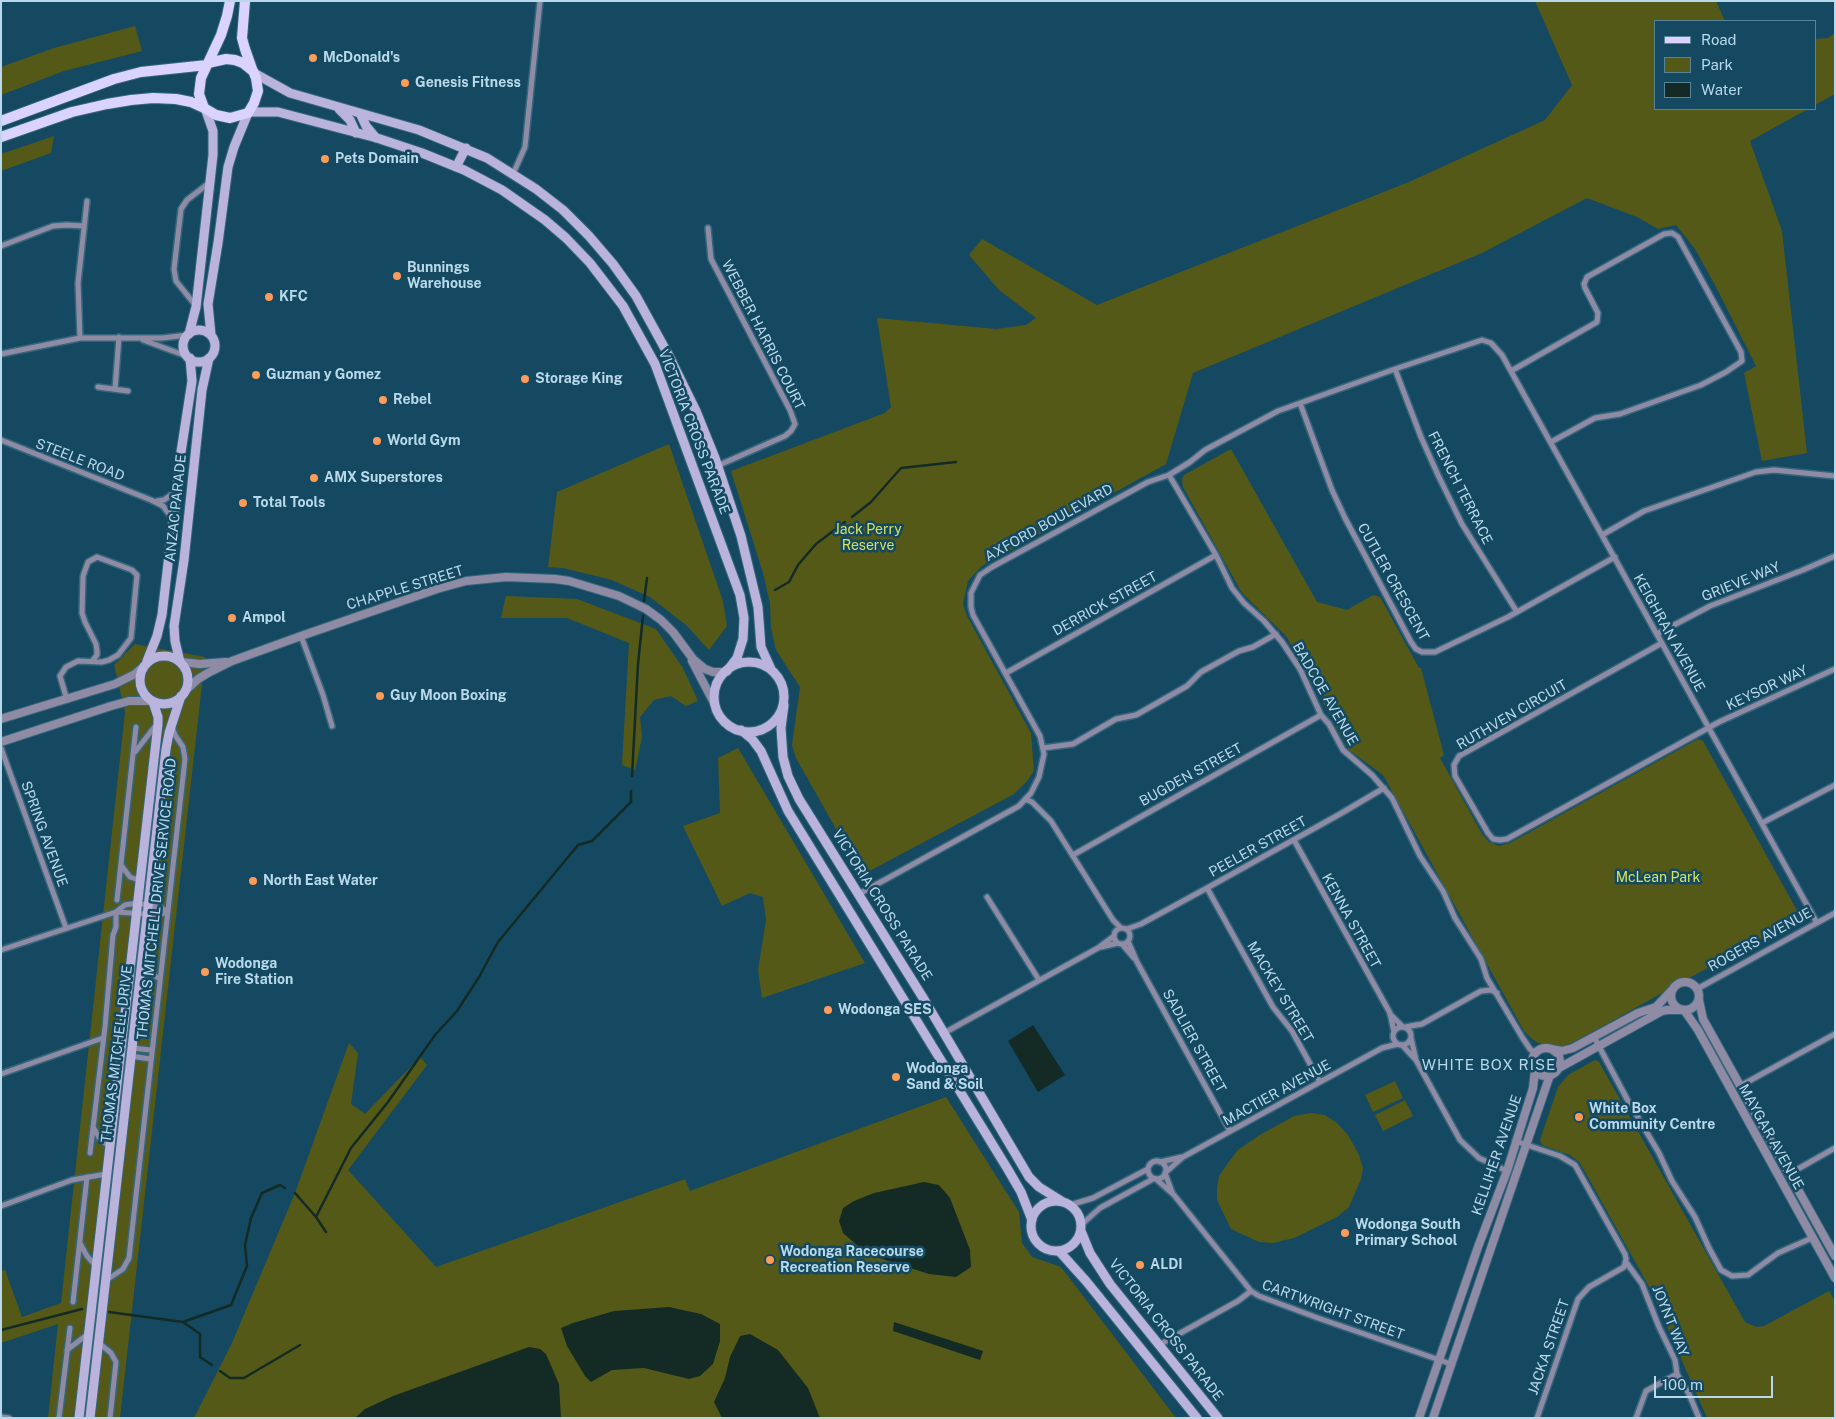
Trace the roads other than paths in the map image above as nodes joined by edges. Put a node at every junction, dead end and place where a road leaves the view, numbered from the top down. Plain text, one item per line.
1 (230, 1) edge
2 (246, 1) edge
3 (540, 1) edge
4 (208, 64) junction
5 (254, 72) junction
6 (334, 106) junction
7 (205, 108) junction
8 (249, 112) junction
9 (360, 113) junction
10 (1, 121) edge
11 (356, 133) junction
12 (1, 137) edge
13 (377, 138) junction
14 (466, 148) junction
15 (456, 167) junction
16 (513, 174) junction
17 (210, 181) junction
18 (87, 200) dead end
19 (84, 226) junction
20 (708, 228) dead end
21 (1, 246) edge
22 (196, 307) junction
23 (188, 335) junction
24 (211, 335) junction
25 (119, 337) junction
26 (80, 338) junction
27 (138, 339) junction
28 (1, 354) edge
29 (1502, 355) joint
30 (189, 358) junction
31 (209, 358) junction
32 (1395, 369) junction
33 (1511, 371) junction
34 (98, 387) dead end
35 (115, 389) junction
36 (128, 391) dead end
37 (1300, 403) junction
38 (1, 440) edge
39 (1551, 442) junction
40 (718, 466) junction
41 (1169, 475) junction
42 (1835, 476) edge
43 (176, 491) junction
44 (151, 500) junction
45 (173, 519) junction
46 (1602, 534) junction
47 (1216, 555) junction
48 (1835, 556) edge
49 (1614, 557) junction
50 (1517, 612) junction
51 (1276, 634) junction
52 (1657, 634) junction
53 (301, 636) junction
54 (1662, 644) junction
55 (688, 653) junction
56 (93, 660) junction
57 (232, 661) junction
58 (180, 662) junction
59 (146, 664) junction
60 (1835, 669) edge
61 (771, 670) junction
62 (726, 672) junction
63 (1006, 673) junction
64 (183, 694) junction
65 (67, 700) junction
66 (152, 701) junction
67 (714, 703) junction
68 (784, 705) junction
69 (1321, 715) junction
70 (1, 719) edge
71 (158, 720) junction
72 (171, 724) junction
73 (332, 726) dead end
74 (136, 727) dead end
75 (1709, 728) junction
76 (741, 730) junction
77 (1, 742) edge
78 (1, 748) edge
79 (1043, 748) junction
80 (134, 755) junction
81 (1835, 785) edge
82 (1384, 788) junction
83 (1025, 800) junction
84 (1762, 823) junction
85 (1294, 840) junction
86 (1073, 855) junction
87 (121, 864) junction
88 (151, 876) junction
89 (139, 880) junction
90 (1207, 888) junction
91 (859, 894) junction
92 (987, 896) dead end
93 (117, 900) dead end
94 (137, 903) junction
95 (844, 903) junction
96 (147, 910) junction
97 (116, 912) junction
98 (167, 912) junction
99 (136, 913) junction
100 (1835, 913) edge
101 (1817, 923) junction
102 (1140, 924) junction
103 (66, 928) junction
104 (1119, 931) junction
105 (1129, 938) junction
106 (1120, 943) junction
107 (132, 948) junction
108 (1098, 948) junction
109 (1, 950) edge
110 (1137, 962) junction
111 (141, 967) junction
112 (160, 979) junction
113 (1039, 980) junction
114 (1697, 989) junction
115 (1672, 990) junction
116 (1498, 993) junction
117 (1699, 1000) junction
118 (925, 1001) junction
119 (910, 1010) junction
120 (1682, 1010) junction
121 (1390, 1013) junction
122 (1422, 1024) junction
123 (1404, 1027) junction
124 (944, 1033) junction
125 (1394, 1034) junction
126 (1835, 1034) edge
127 (1411, 1037) junction
128 (1594, 1037) junction
129 (103, 1038) junction
130 (1400, 1044) junction
131 (1598, 1046) junction
132 (1382, 1048) junction
133 (1551, 1049) junction
134 (151, 1050) junction
135 (120, 1051) junction
136 (132, 1052) junction
137 (1536, 1054) junction
138 (150, 1059) junction
139 (1416, 1060) junction
140 (1559, 1068) junction
141 (1535, 1070) junction
142 (1, 1074) edge
143 (1550, 1075) junction
144 (1320, 1082) junction
145 (1740, 1086) junction
146 (1732, 1091) junction
147 (93, 1124) junction
148 (1230, 1132) junction
149 (121, 1138) junction
150 (1516, 1141) junction
151 (1526, 1145) junction
152 (109, 1146) junction
153 (1835, 1148) edge
154 (90, 1153) dead end
155 (1183, 1157) junction
156 (1160, 1162) junction
157 (1148, 1169) junction
158 (118, 1171) junction
159 (1506, 1171) junction
160 (1166, 1172) junction
161 (106, 1174) junction
162 (1789, 1174) junction
163 (87, 1177) junction
164 (1155, 1179) junction
165 (1780, 1179) junction
166 (1174, 1195) junction
167 (1066, 1203) junction
168 (1, 1206) edge
169 (1032, 1220) junction
170 (1081, 1228) junction
171 (1822, 1232) junction
172 (1812, 1238) junction
173 (80, 1242) junction
174 (1059, 1251) junction
175 (1835, 1256) edge
176 (1626, 1262) junction
177 (96, 1266) junction
178 (1835, 1278) edge
179 (105, 1281) junction
180 (1251, 1291) junction
181 (73, 1302) dead end
182 (70, 1328) dead end
183 (88, 1334) junction
184 (98, 1343) junction
185 (1159, 1345) junction
186 (67, 1350) junction
187 (1439, 1359) junction
188 (1451, 1364) junction
189 (1676, 1374) junction
190 (1, 1417) edge
191 (9, 1418) edge
192 (58, 1418) edge
193 (78, 1418) edge
194 (90, 1418) edge
195 (110, 1418) edge
196 (1197, 1418) edge
197 (1218, 1418) edge
198 (1419, 1418) edge
199 (1433, 1418) edge
200 (1537, 1418) edge
201 (1636, 1418) edge
202 (1699, 1418) edge

1 - 4 main road
2 - 5 main road
3 - 16 street
4 - 5 main road
4 - 7 main road
4 - 10 main road
5 - 6 main road, VICTORIA CROSS PARADE
5 - 8 main road
6 - 9 main road, VICTORIA CROSS PARADE
6 - 11 main road
7 - 8 main road
7 - 12 main road
7 - 17 main road
8 - 11 main road, VICTORIA CROSS PARADE
8 - 24 main road
9 - 13 main road
9 - 14 main road, VICTORIA CROSS PARADE
11 - 13 main road, VICTORIA CROSS PARADE
13 - 15 main road, VICTORIA CROSS PARADE
14 - 15 main road
14 - 16 main road, VICTORIA CROSS PARADE
15 - 62 main road, VICTORIA CROSS PARADE
16 - 40 main road, VICTORIA CROSS PARADE
17 - 22 main road
17 - 22 street
18 - 19 street
19 - 21 street
19 - 26 street
20 - 40 street, WEBBER HARRIS COURT
22 - 23 main road
23 - 24 main road
23 - 27 street
23 - 30 main road
24 - 31 main road
25 - 26 street
25 - 27 street
25 - 35 street
26 - 28 street
27 - 30 street
29 - 32 street, AXFORD BOULEVARD
29 - 33 street, KEIGHRAN AVENUE
30 - 31 main road
30 - 43 main road, ANZAC PARADE
31 - 58 main road, ANZAC PARADE
32 - 37 street, AXFORD BOULEVARD
32 - 50 street, FRENCH TERRACE
33 - 39 street, KEIGHRAN AVENUE
33 - 39 street
34 - 35 street
35 - 36 street
37 - 41 street, AXFORD BOULEVARD
37 - 50 street, CUTLER CRESCENT
38 - 44 street, STEELE ROAD
39 - 46 street, KEIGHRAN AVENUE
40 - 61 main road, VICTORIA CROSS PARADE
41 - 47 street, BADCOE AVENUE
41 - 63 street, AXFORD BOULEVARD
42 - 46 street
43 - 44 street
43 - 45 main road, ANZAC PARADE
44 - 45 street, STEELE ROAD
45 - 59 main road, ANZAC PARADE
46 - 49 street, KEIGHRAN AVENUE
47 - 51 street, BADCOE AVENUE
47 - 63 street, DERRICK STREET
48 - 52 street, GRIEVE WAY
49 - 50 street, CUTLER CRESCENT
49 - 52 street, KEIGHRAN AVENUE
51 - 69 street, BADCOE AVENUE
51 - 79 street
52 - 54 street, KEIGHRAN AVENUE
53 - 55 street, CHAPPLE STREET
53 - 57 street, CHAPPLE STREET
53 - 73 street
54 - 75 street, KEIGHRAN AVENUE
54 - 75 street, RUTHVEN CIRCUIT
55 - 62 street, CHAPPLE STREET
55 - 67 street, CHAPPLE STREET
56 - 56 street
56 - 65 street
57 - 58 street, CHAPPLE STREET
57 - 64 street, CHAPPLE STREET
58 - 59 main road
58 - 64 main road
59 - 65 street
59 - 66 main road
60 - 75 street, KEYSOR WAY
61 - 62 main road
61 - 68 main road
62 - 67 main road
63 - 79 street, AXFORD BOULEVARD
64 - 66 main road
64 - 72 main road, THOMAS MITCHELL DRIVE
65 - 70 street
66 - 71 main road, THOMAS MITCHELL DRIVE
66 - 77 street
67 - 76 main road
68 - 76 main road
68 - 91 main road, VICTORIA CROSS PARADE
69 - 82 street, BADCOE AVENUE
69 - 86 street, BUGDEN STREET
71 - 80 street
71 - 89 main road, THOMAS MITCHELL DRIVE
72 - 88 main road, THOMAS MITCHELL DRIVE
72 - 98 street, THOMAS MITCHELL DRIVE SERVICE ROAD
74 - 80 street
75 - 84 street, KEIGHRAN AVENUE
76 - 95 main road
78 - 103 street, SPRING AVENUE
79 - 83 street, AXFORD BOULEVARD
80 - 87 street
81 - 84 street
82 - 85 street, PEELER STREET
82 - 116 street, BADCOE AVENUE
83 - 86 street
83 - 91 street, AXFORD BOULEVARD
84 - 101 street, KEIGHRAN AVENUE
85 - 90 street, PEELER STREET
85 - 121 street, KENNA STREET
86 - 104 street
87 - 89 street
87 - 93 street
88 - 89 main road
88 - 96 main road, THOMAS MITCHELL DRIVE
89 - 94 main road, THOMAS MITCHELL DRIVE
90 - 102 street, PEELER STREET
90 - 144 street, MACKEY STREET
91 - 95 main road
91 - 118 main road, VICTORIA CROSS PARADE
92 - 113 street
94 - 96 street
94 - 97 street
94 - 99 main road, THOMAS MITCHELL DRIVE
95 - 119 main road
96 - 98 street
96 - 98 street
96 - 99 street
96 - 111 main road, THOMAS MITCHELL DRIVE
97 - 99 street
97 - 103 street
97 - 129 street, THOMAS MITCHELL DRIVE
98 - 112 street, THOMAS MITCHELL DRIVE SERVICE ROAD
99 - 107 main road, THOMAS MITCHELL DRIVE
100 - 101 street, ROGERS AVENUE
101 - 114 street, ROGERS AVENUE
102 - 104 street, PEELER STREET
102 - 105 street, PEELER STREET
103 - 109 street
104 - 105 street, SADLIER STREET
104 - 106 street, SADLIER STREET
104 - 108 street, PEELER STREET
105 - 106 street, PEELER STREET
105 - 110 street, SADLIER STREET
106 - 108 street, PEELER STREET
106 - 110 street, SADLIER STREET
107 - 111 main road
107 - 135 main road, THOMAS MITCHELL DRIVE
108 - 113 street, PEELER STREET
110 - 148 street, SADLIER STREET
111 - 112 street
111 - 136 main road, THOMAS MITCHELL DRIVE
112 - 134 street, THOMAS MITCHELL DRIVE SERVICE ROAD
113 - 124 street, PEELER STREET
114 - 115 street
114 - 117 street
115 - 120 street
115 - 128 street
116 - 122 street
116 - 137 street, BADCOE AVENUE
117 - 120 street
117 - 145 street, MAYGAR AVENUE
118 - 119 main road
118 - 124 main road, VICTORIA CROSS PARADE
119 - 169 main road
120 - 131 street
120 - 146 street, MAYGAR AVENUE
121 - 123 street, KENNA STREET
121 - 125 street, KENNA STREET
122 - 123 street
122 - 127 street
123 - 125 street
123 - 127 street
124 - 167 main road, VICTORIA CROSS PARADE
125 - 130 street
125 - 132 street, MACTIER AVENUE
126 - 145 street
127 - 130 street
127 - 139 street
128 - 131 street
128 - 133 street
129 - 142 street
129 - 147 street, THOMAS MITCHELL DRIVE
130 - 132 street, MACTIER AVENUE
130 - 139 street
131 - 140 street
131 - 172 street
132 - 144 street, MACTIER AVENUE
133 - 137 street
133 - 140 street
134 - 136 street, THOMAS MITCHELL DRIVE SERVICE ROAD
134 - 138 street, THOMAS MITCHELL DRIVE SERVICE ROAD
135 - 136 main road
135 - 152 main road, THOMAS MITCHELL DRIVE
136 - 138 street
136 - 149 main road, THOMAS MITCHELL DRIVE
137 - 141 street
138 - 179 street, THOMAS MITCHELL DRIVE SERVICE ROAD
139 - 159 street
140 - 143 street
141 - 143 street
141 - 150 street, KELLIHER AVENUE
143 - 151 street, KELLIHER AVENUE
144 - 148 street, MACTIER AVENUE
145 - 146 street
145 - 162 street, MAYGAR AVENUE
146 - 165 street, MAYGAR AVENUE
147 - 152 street, THOMAS MITCHELL DRIVE
147 - 154 street, THOMAS MITCHELL DRIVE
148 - 155 street, MACTIER AVENUE
149 - 152 main road
149 - 158 main road, THOMAS MITCHELL DRIVE
150 - 151 street
150 - 159 street, KELLIHER AVENUE
151 - 176 street
151 - 188 street, KELLIHER AVENUE
152 - 161 main road, THOMAS MITCHELL DRIVE
153 - 162 street
155 - 156 street, MACTIER AVENUE
155 - 160 street, MACTIER AVENUE
156 - 157 street
156 - 160 street
157 - 164 street
157 - 167 street
158 - 161 main road
158 - 179 main road, THOMAS MITCHELL DRIVE
159 - 187 street, KELLIHER AVENUE
160 - 164 street
160 - 166 street, CARTWRIGHT STREET
161 - 163 street
161 - 177 main road, THOMAS MITCHELL DRIVE
162 - 165 street
162 - 171 street, MAYGAR AVENUE
163 - 168 street
163 - 173 street
164 - 166 street, CARTWRIGHT STREET
164 - 170 street
165 - 172 street, MAYGAR AVENUE
166 - 180 street, CARTWRIGHT STREET
167 - 169 main road
167 - 170 main road
169 - 174 main road
170 - 174 main road
170 - 185 main road, VICTORIA CROSS PARADE
171 - 172 street
171 - 175 street, MAYGAR AVENUE
172 - 178 street, MAYGAR AVENUE
173 - 177 street
173 - 181 street
174 - 196 main road
176 - 189 street, JOYNT WAY
176 - 200 street, JACKA STREET
177 - 183 main road, THOMAS MITCHELL DRIVE
179 - 184 main road, THOMAS MITCHELL DRIVE
180 - 185 street
180 - 187 street, CARTWRIGHT STREET
182 - 186 street
183 - 184 main road
183 - 186 street
183 - 193 main road, THOMAS MITCHELL DRIVE
184 - 194 main road, THOMAS MITCHELL DRIVE
184 - 195 street
185 - 197 main road, VICTORIA CROSS PARADE
186 - 192 street
187 - 188 street, CARTWRIGHT STREET
187 - 198 street, KELLIHER AVENUE
188 - 199 street, KELLIHER AVENUE
189 - 201 street
189 - 202 street, JOYNT WAY
190 - 191 street

